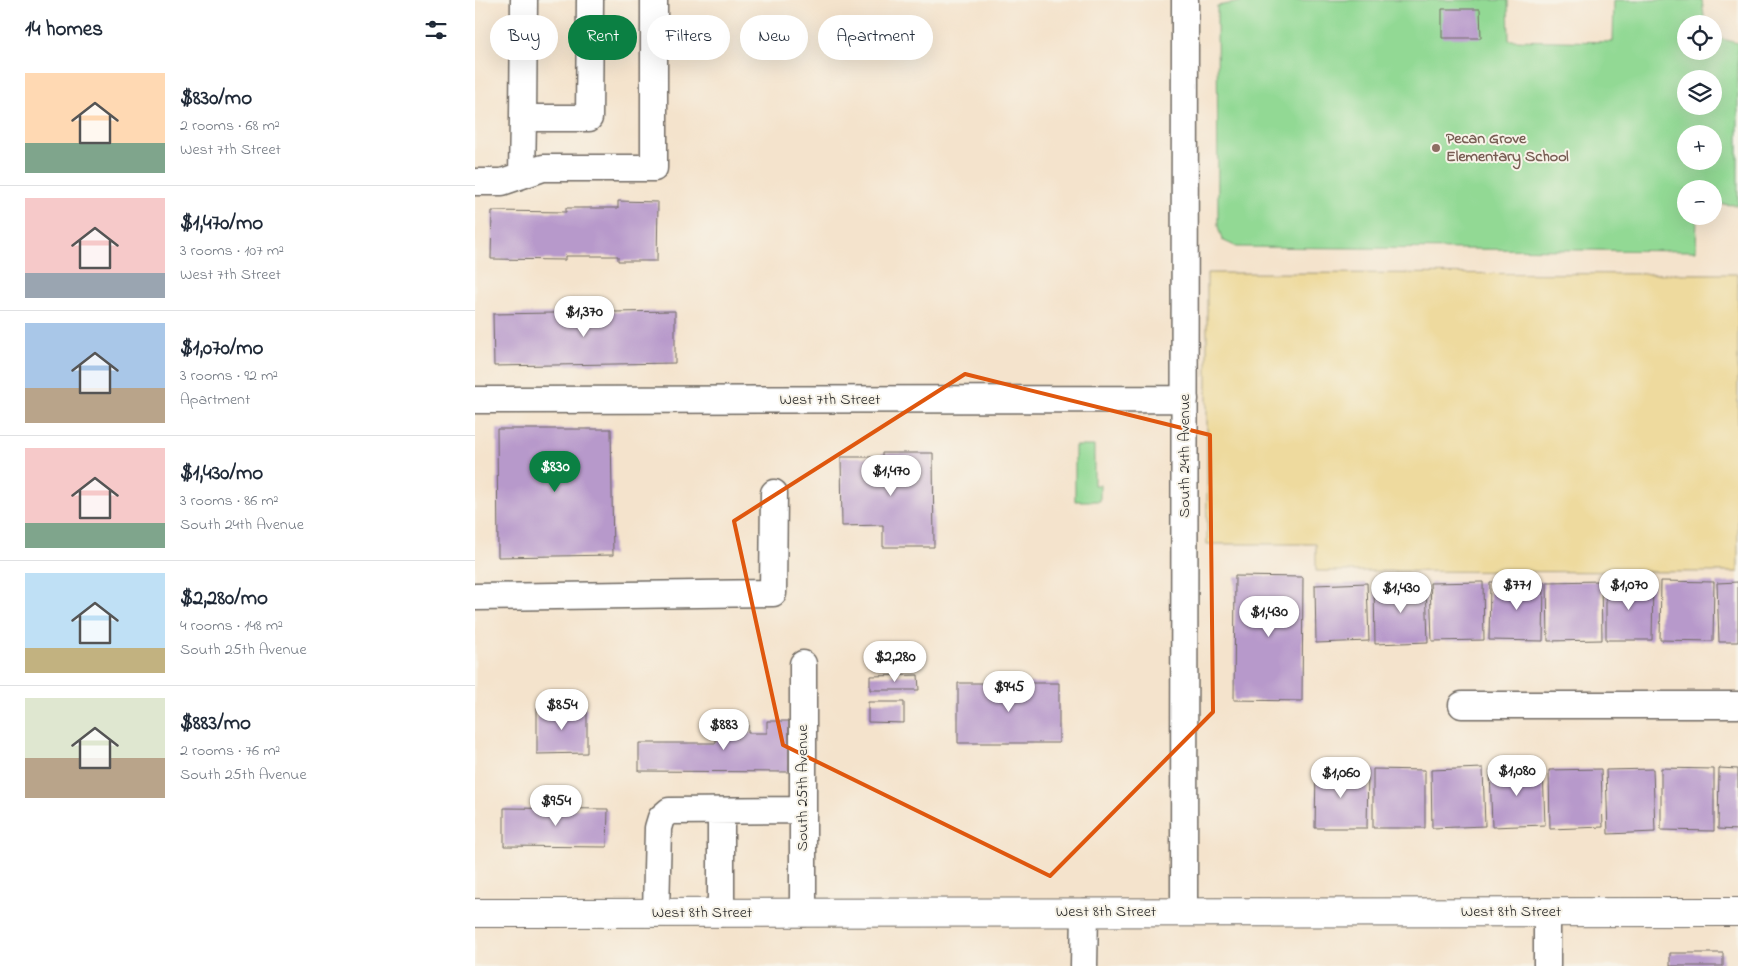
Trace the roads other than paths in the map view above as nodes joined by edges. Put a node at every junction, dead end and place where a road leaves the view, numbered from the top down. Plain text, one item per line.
1 (524, 0) edge
2 (590, 0) edge
3 (654, 0) edge
4 (1185, 0) edge
5 (523, 118) junction
6 (523, 175) junction
7 (475, 182) edge
8 (1185, 398) junction
9 (475, 400) edge
10 (774, 493) dead end
11 (475, 597) edge
12 (803, 664) dead end
13 (1462, 705) dead end
14 (1738, 705) edge
15 (803, 810) junction
16 (721, 811) junction
17 (1085, 912) junction
18 (1184, 912) junction
19 (1547, 912) junction
20 (1738, 912) edge
21 (475, 913) edge
22 (656, 913) junction
23 (721, 913) junction
24 (803, 913) junction
25 (1084, 966) edge
26 (1547, 966) edge

1 - 5 street
2 - 5 street
3 - 6 street
4 - 8 street, South 24th Avenue
5 - 6 street
6 - 7 street
8 - 9 street, West 7th Street
8 - 18 street, South 24th Avenue
10 - 11 street
12 - 15 street, South 25th Avenue
13 - 14 street
15 - 16 street
15 - 24 street, South 25th Avenue
16 - 22 street
16 - 23 street
17 - 18 main road, West 8th Street
17 - 24 main road, West 8th Street
17 - 25 street
18 - 19 main road, West 8th Street
19 - 20 main road, West 8th Street
19 - 26 street
21 - 22 main road, West 8th Street
22 - 23 main road, West 8th Street
23 - 24 main road, West 8th Street

